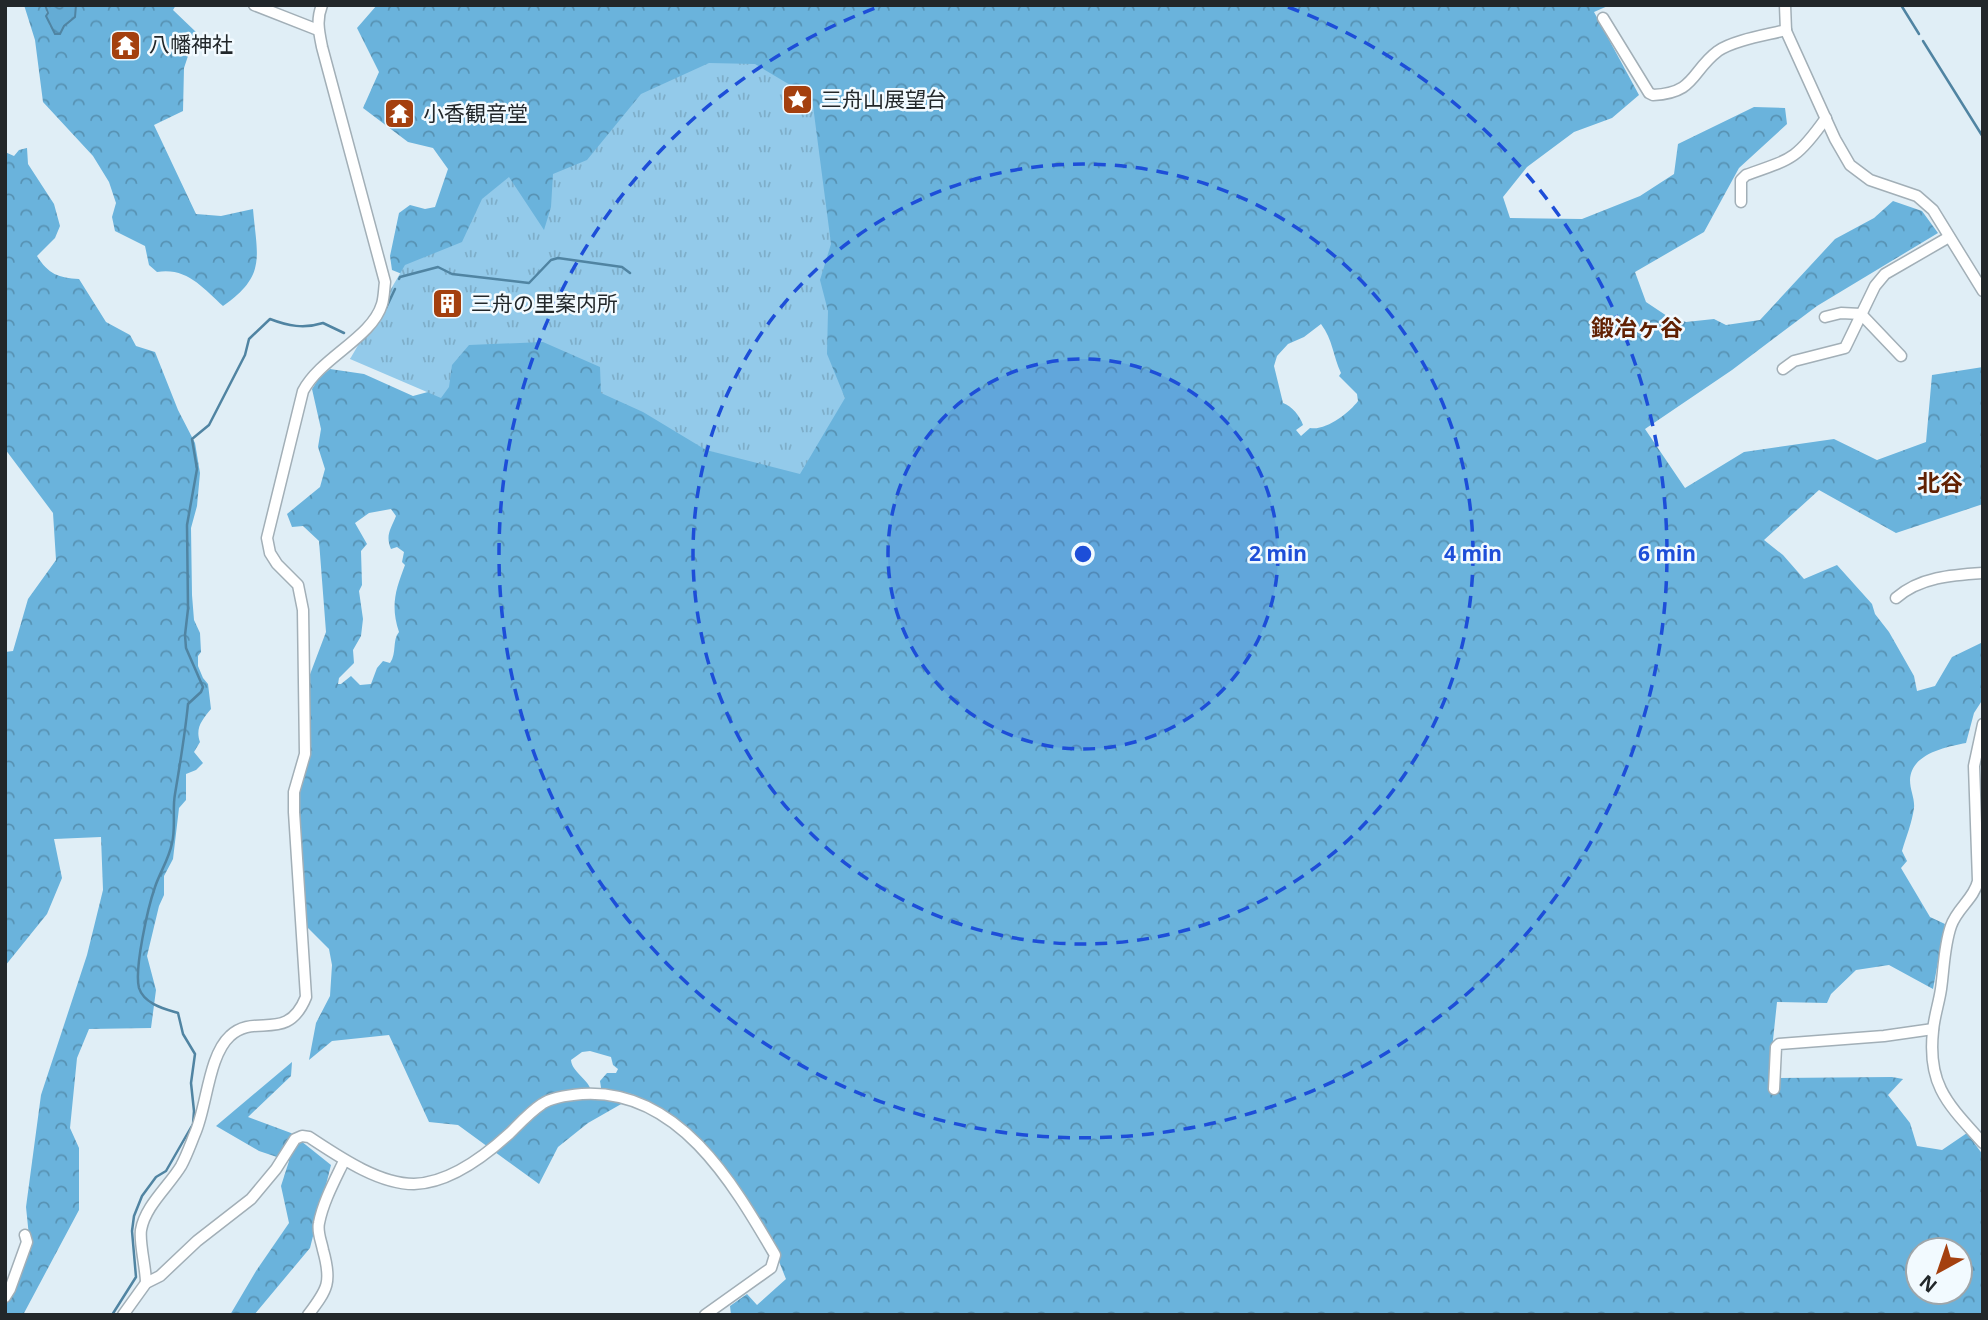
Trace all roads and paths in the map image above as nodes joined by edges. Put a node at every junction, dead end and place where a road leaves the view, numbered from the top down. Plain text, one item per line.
1 (254, 5) edge
2 (323, 5) edge
3 (1785, 5) edge
4 (1603, 18) dead end
5 (318, 30) junction
6 (1786, 30) junction
7 (1826, 118) junction
8 (1741, 202) dead end
9 (1950, 236) junction
10 (1983, 291) edge
11 (1861, 314) junction
12 (1825, 317) dead end
13 (1900, 356) dead end
14 (1783, 369) dead end
15 (1983, 573) edge
16 (1896, 597) dead end
17 (1983, 724) edge
18 (1979, 891) edge
19 (1933, 1029) junction
20 (1774, 1089) dead end
21 (1983, 1143) edge
22 (344, 1161) junction
23 (25, 1235) dead end
24 (146, 1283) junction
25 (5, 1297) edge
26 (123, 1315) edge
27 (308, 1315) edge
28 (705, 1315) edge

1 - 5 street
2 - 5 street
3 - 6 street
4 - 6 street
5 - 24 street
6 - 7 street
7 - 8 street
7 - 9 street
9 - 10 street
9 - 11 street
11 - 12 street
11 - 13 street
11 - 14 street
15 - 16 street
17 - 18 street
18 - 19 street
19 - 20 street
19 - 21 street
22 - 24 street
22 - 27 street
22 - 28 street
23 - 25 street
24 - 26 street

